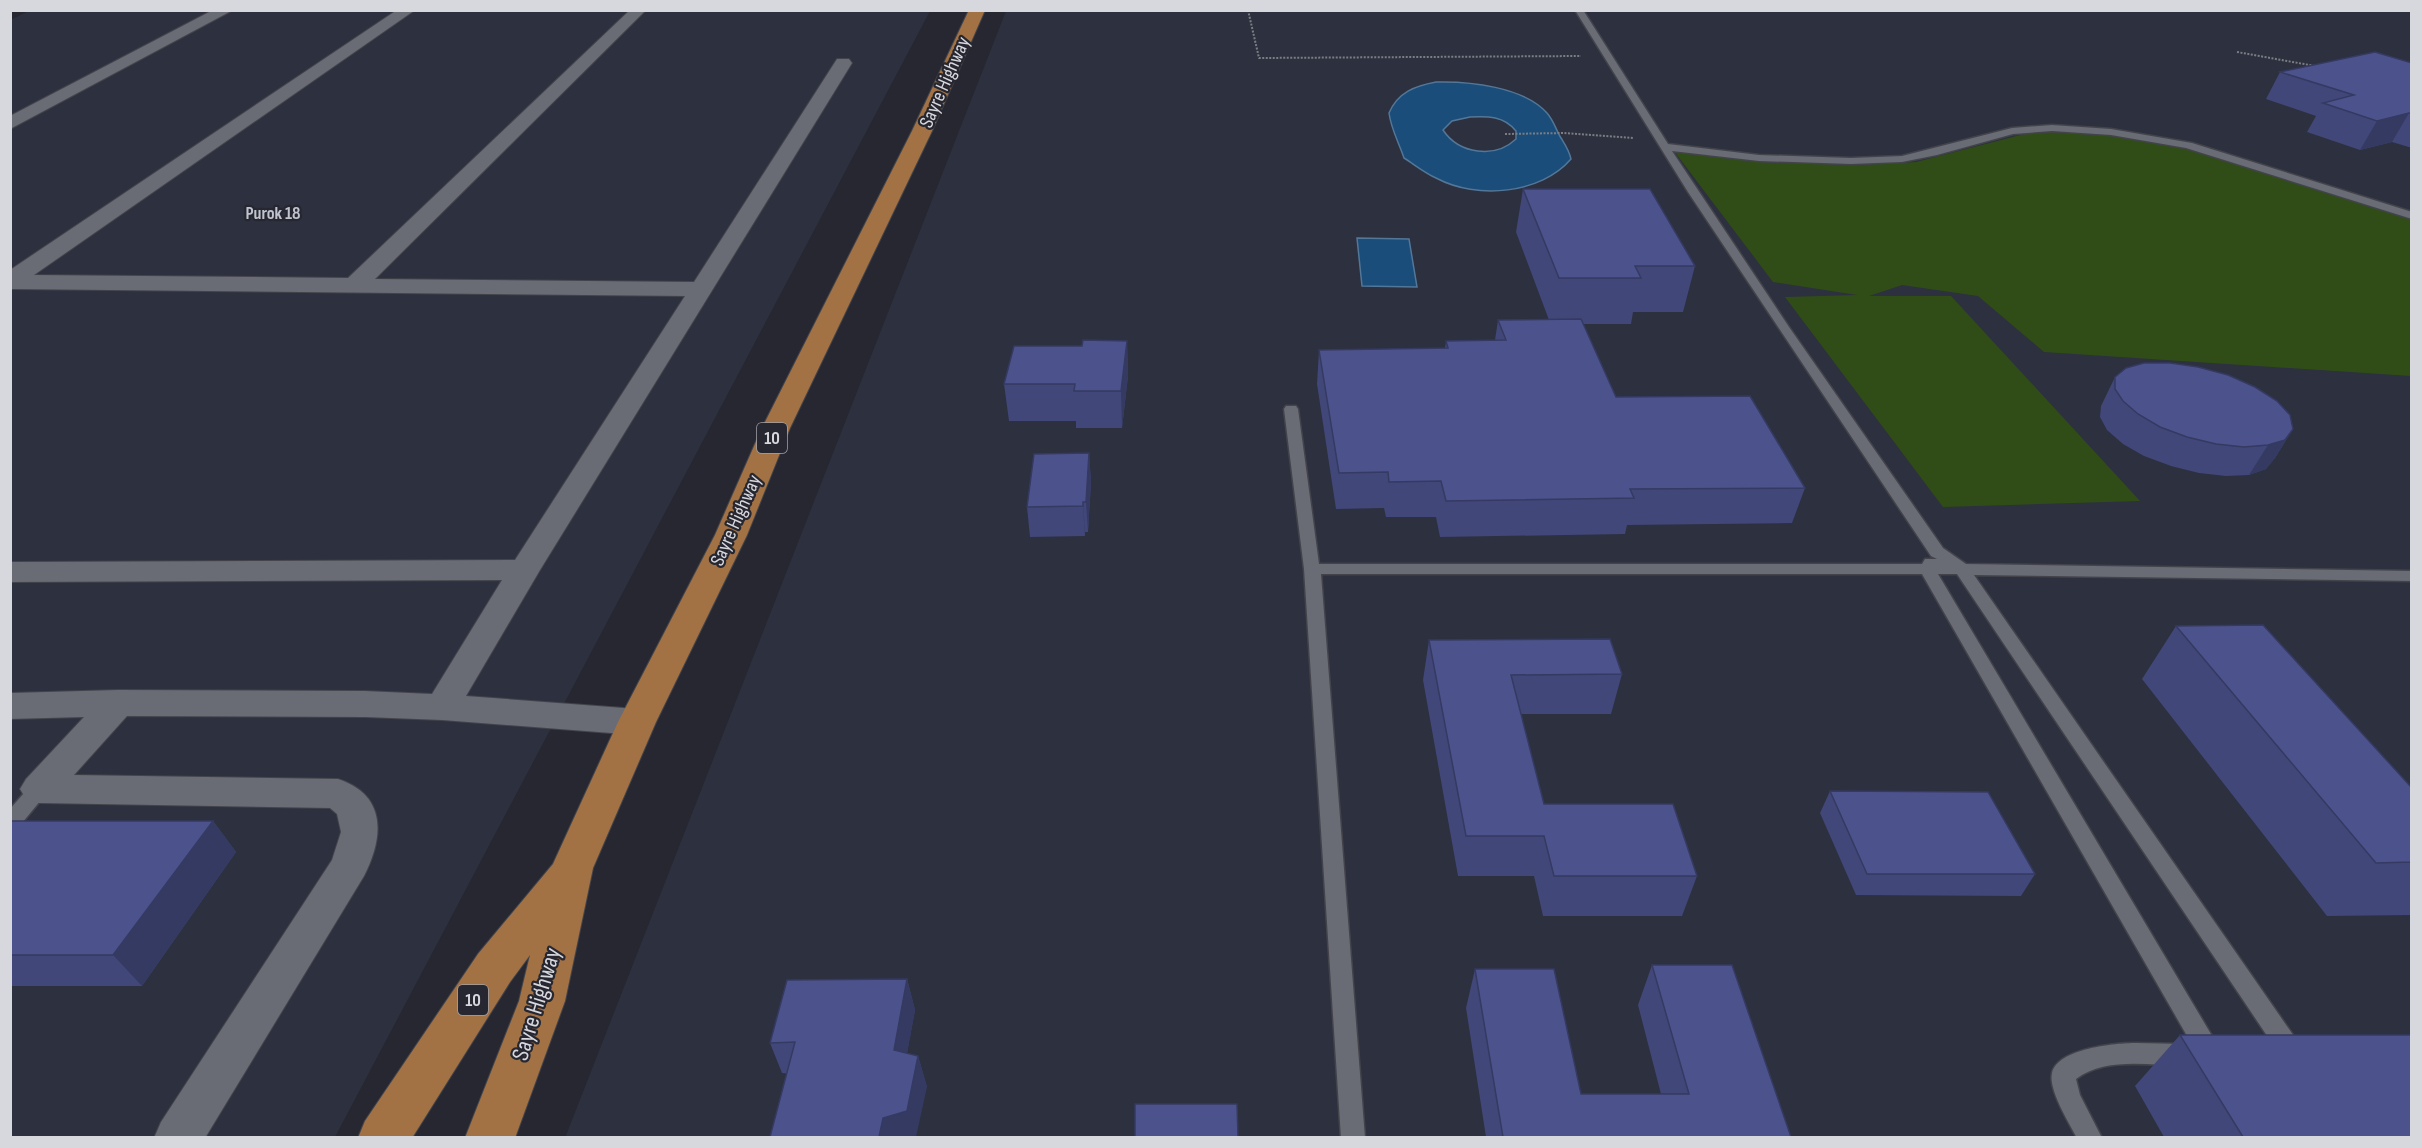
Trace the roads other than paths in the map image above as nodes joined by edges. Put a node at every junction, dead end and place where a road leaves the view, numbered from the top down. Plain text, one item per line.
1 (226, 10) edge
2 (408, 10) edge
3 (639, 10) edge
4 (977, 10) edge
5 (1579, 10) edge
6 (843, 63) dead end
7 (10, 124) edge
8 (1662, 143) junction
9 (2412, 216) edge
10 (10, 282) edge
11 (355, 285) junction
12 (701, 289) junction
13 (1291, 409) dead end
14 (1932, 560) junction
15 (1312, 569) junction
16 (1962, 569) junction
17 (524, 570) junction
18 (10, 572) edge
19 (2412, 576) edge
20 (118, 703) junction
21 (10, 706) edge
22 (442, 707) junction
23 (637, 722) junction
24 (39, 789) junction
25 (10, 823) edge
26 (572, 868) junction
27 (2264, 1056) edge
28 (178, 1137) edge
29 (383, 1137) edge
30 (490, 1137) edge
31 (1353, 1137) edge
32 (2090, 1137) edge

1 - 7 street
2 - 10 street
3 - 11 street
4 - 23 highway, Sayre Highway / 10
5 - 8 lane
6 - 12 street
8 - 9 lane
8 - 14 lane
10 - 11 street
11 - 12 street
12 - 17 street
13 - 15 lane
14 - 15 lane
14 - 16 lane
14 - 32 lane
15 - 31 lane
16 - 19 lane
16 - 27 lane
17 - 18 street
17 - 22 street
20 - 21 street
20 - 22 street
20 - 24 street
22 - 23 street
23 - 26 highway, Sayre Highway / 10
24 - 25 lane
24 - 28 street
26 - 29 highway, Sayre Highway / 10
26 - 30 highway, Sayre Highway / 10

